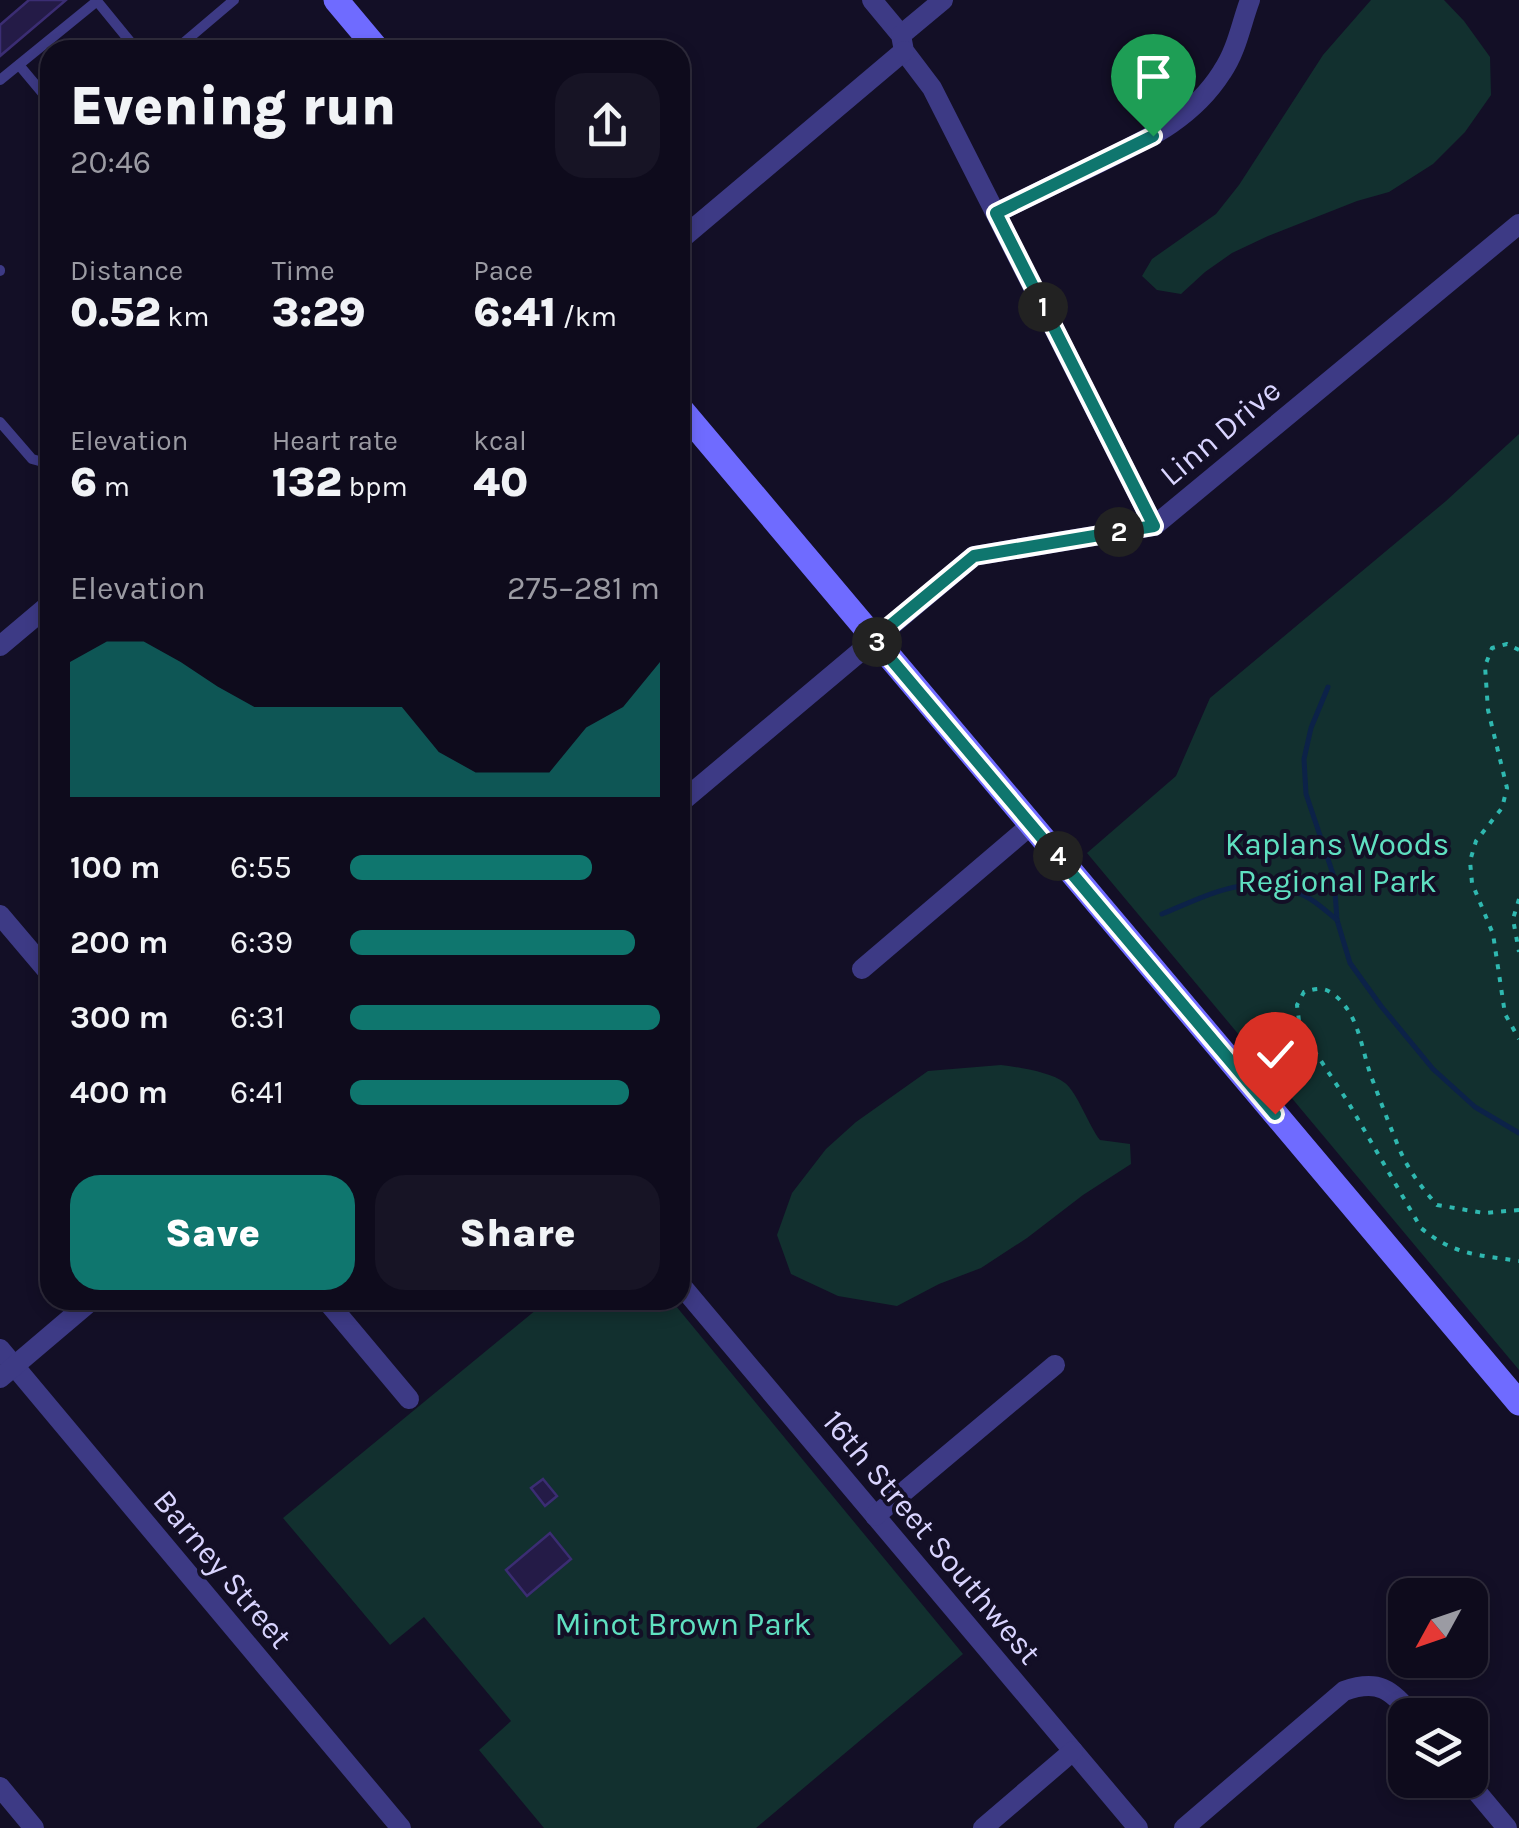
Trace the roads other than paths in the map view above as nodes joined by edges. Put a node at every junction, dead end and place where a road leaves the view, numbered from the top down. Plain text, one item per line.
1 (234, 0) edge
2 (336, 0) edge
3 (872, 0) edge
4 (943, 0) edge
5 (1250, 0) edge
6 (49, 40) edge
7 (128, 40) edge
8 (187, 40) edge
9 (370, 40) edge
10 (903, 43) junction
11 (40, 48) edge
12 (19, 65) junction
13 (0, 80) edge
14 (40, 90) edge
15 (996, 213) junction
16 (1519, 224) edge
17 (690, 231) edge
18 (0, 422) edge
19 (690, 429) edge
20 (40, 461) edge
21 (1154, 526) junction
22 (40, 612) edge
23 (874, 639) junction
24 (0, 646) edge
25 (690, 795) edge
26 (1031, 825) junction
27 (0, 915) edge
28 (40, 962) edge
29 (862, 970) dead end
30 (690, 1296) edge
31 (80, 1310) edge
32 (334, 1310) edge
33 (0, 1350) edge
34 (1056, 1365) dead end
35 (7, 1372) edge
36 (409, 1399) dead end
37 (1519, 1404) edge
38 (876, 1516) junction
39 (1396, 1698) edge
40 (1073, 1751) junction
41 (0, 1787) edge
42 (1481, 1798) edge
43 (34, 1828) edge
44 (400, 1828) edge
45 (983, 1828) edge
46 (1138, 1828) edge
47 (1184, 1828) edge
48 (1507, 1828) edge

1 - 8 lane
2 - 9 street
3 - 10 street
4 - 10 street
5 - 15 street
6 - 7 lane
10 - 15 street
10 - 17 street
11 - 12 lane
12 - 13 lane
12 - 14 lane
15 - 21 street
16 - 21 street, Linn Drive
18 - 20 lane
19 - 23 street
21 - 23 street, Linn Drive
22 - 24 street
23 - 25 street, Linn Drive
23 - 26 street
26 - 29 street
26 - 37 street
27 - 28 street
30 - 38 street, 16th Street Southwest
31 - 35 street
32 - 36 street
33 - 35 street, Barney Street
34 - 38 street
35 - 44 street, Barney Street
38 - 40 street, 16th Street Southwest
39 - 47 street
40 - 45 street
40 - 46 street, 16th Street Southwest
41 - 43 street
42 - 48 street

